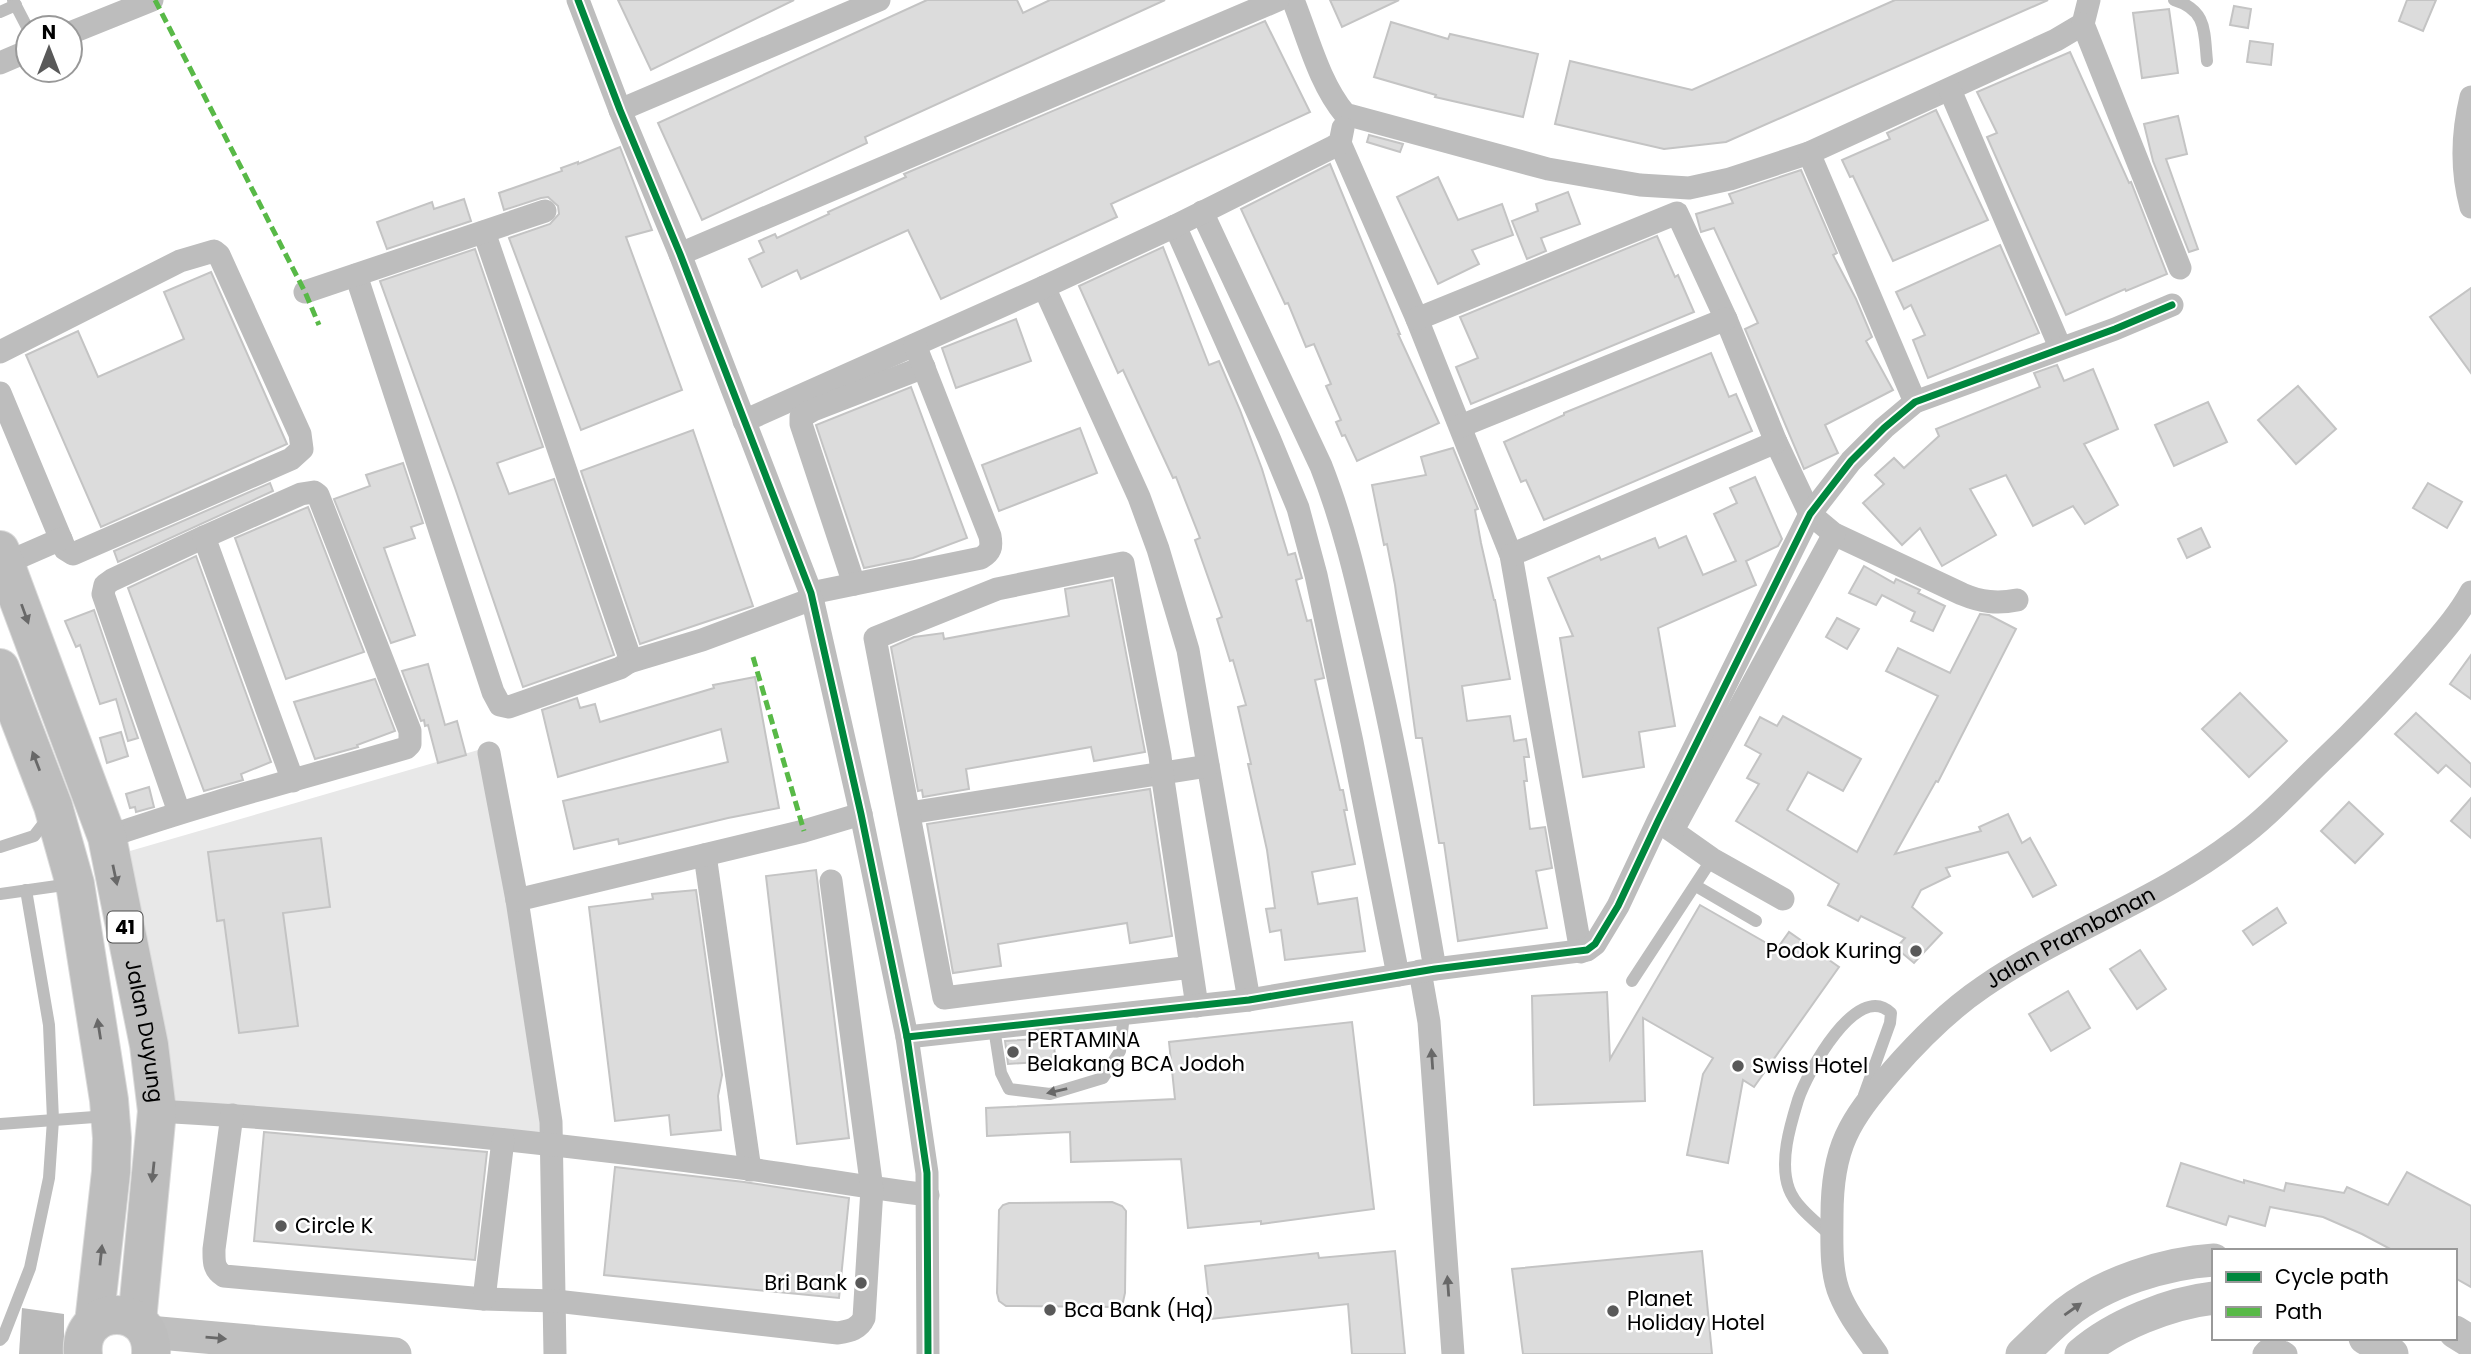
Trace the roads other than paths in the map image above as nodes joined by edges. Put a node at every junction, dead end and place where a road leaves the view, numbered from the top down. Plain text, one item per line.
1 (152, 0) edge
2 (578, 0) edge
3 (879, 0) edge
4 (1278, 0) edge
5 (1293, 0) edge
6 (2089, 0) edge
7 (2174, 0) edge
8 (15, 2) edge
9 (0, 12) edge
10 (2083, 24) junction
11 (84, 27) edge
12 (2207, 61) dead end
13 (1950, 90) junction
14 (2471, 97) edge
15 (620, 110) junction
16 (1345, 114) junction
17 (1340, 142) junction
18 (1809, 153) junction
19 (2471, 207) edge
20 (545, 211) dead end
21 (1202, 212) junction
22 (1175, 226) junction
23 (484, 232) junction
24 (680, 254) junction
25 (2180, 268) dead end
26 (356, 275) junction
27 (1044, 288) junction
28 (305, 292) dead end
29 (2172, 305) dead end
30 (1417, 319) junction
31 (1726, 319) junction
32 (915, 345) junction
33 (2060, 347) junction
34 (0, 352) edge
35 (924, 368) junction
36 (0, 393) edge
37 (1915, 402) junction
38 (744, 421) junction
39 (1461, 426) junction
40 (1776, 442) junction
41 (1810, 514) junction
42 (1834, 534) junction
43 (204, 537) junction
44 (61, 539) junction
45 (1511, 555) junction
46 (3, 557) edge
47 (854, 584) junction
48 (811, 596) junction
49 (2017, 600) dead end
50 (2468, 607) edge
51 (629, 662) junction
52 (0, 668) edge
53 (489, 753) dead end
54 (1208, 766) junction
55 (1162, 773) junction
56 (293, 781) junction
57 (51, 800) junction
58 (179, 812) junction
59 (909, 813) junction
60 (861, 814) junction
61 (1665, 826) junction
62 (107, 838) junction
63 (0, 847) edge
64 (705, 855) junction
65 (1712, 859) junction
66 (831, 881) dead end
67 (75, 884) junction
68 (1696, 886) junction
69 (26, 890) junction
70 (0, 894) edge
71 (517, 900) junction
72 (1783, 900) dead end
73 (1756, 921) dead end
74 (1581, 952) junction
75 (1191, 967) junction
76 (1418, 972) junction
77 (1124, 975) junction
78 (1632, 981) dead end
79 (1250, 1000) junction
80 (1197, 1006) junction
81 (1124, 1014) junction
82 (994, 1028) junction
83 (907, 1037) junction
84 (1860, 1109) junction
85 (157, 1111) junction
86 (232, 1115) junction
87 (111, 1116) junction
88 (53, 1120) junction
89 (0, 1124) edge
90 (503, 1140) junction
91 (553, 1147) junction
92 (750, 1170) junction
93 (872, 1189) junction
94 (928, 1195) junction
95 (1832, 1237) junction
96 (2212, 1260) edge
97 (2212, 1298) edge
98 (484, 1300) junction
99 (556, 1301) junction
100 (145, 1336) edge
101 (89, 1338) edge
102 (0, 1340) edge
103 (2368, 1340) edge
104 (304, 1350) edge
105 (395, 1354) edge
106 (555, 1354) edge
107 (928, 1354) edge
108 (1453, 1354) edge
109 (1877, 1354) edge
110 (2022, 1354) edge
111 (2081, 1354) edge
112 (2264, 1354) edge
113 (2286, 1354) edge
114 (2392, 1354) edge

1 - 11 street
2 - 15 street
3 - 15 street
4 - 24 street
5 - 16 street
6 - 10 street
7 - 12 lane
8 - 9 lane
10 - 13 street
10 - 25 street
13 - 18 street
13 - 33 street
14 - 19 street
15 - 24 street
16 - 17 street
16 - 18 street
17 - 21 street
17 - 30 street
18 - 37 street
20 - 23 street
21 - 22 street
21 - 76 street
22 - 27 street
22 - 76 street
23 - 26 street
23 - 51 street
24 - 38 street
26 - 28 street
26 - 51 street
27 - 32 street
27 - 54 street
29 - 33 street
30 - 31 street
30 - 39 street
31 - 39 street
31 - 40 street
32 - 35 street
32 - 38 street
33 - 37 street
34 - 44 street
35 - 47 street
35 - 47 street
36 - 44 street
37 - 41 street
38 - 48 street
39 - 45 street
40 - 41 street
40 - 45 street
41 - 42 street
41 - 61 street
42 - 49 street
42 - 61 street
43 - 56 street
43 - 56 street
43 - 58 street
44 - 46 street
45 - 74 street
46 -> 62 highway, Jalan Duyung / 41
47 - 48 street
48 - 51 street
48 - 60 street
50 - 84 street, Jalan Prambanan
57 -> 52 highway, Jalan Duyung / 41
53 - 71 street
54 - 55 street
54 - 79 street
55 - 59 street
55 - 59 street
55 - 75 street
56 - 58 street
57 - 63 lane
57 - 67 highway, Jalan Duyung / 41
58 - 62 street
59 - 77 street
60 - 64 street
60 - 83 street
61 - 65 street
61 - 74 street
62 -> 85 highway, Jalan Duyung / 41
64 - 71 street
64 - 92 street
65 - 68 lane
65 - 72 street
66 - 93 street
67 - 69 lane
87 -> 67 highway, Jalan Duyung / 41
68 - 73 lane
68 - 78 lane
69 - 70 lane
69 - 88 lane
71 - 91 street
74 - 76 street
75 - 77 street
75 - 80 street
76 - 79 street
108 -> 76 street
77 - 81 street
79 - 80 street
80 - 81 street
81 - 82 street
81 -> 82 lane
82 - 83 street
83 - 94 street
84 - 95 street, Jalan Prambanan
84 - 95 lane
85 - 86 street
85 -> 100 highway, Jalan Duyung / 41
86 - 90 street
86 - 98 street
87 - 88 lane
101 -> 87 highway, Jalan Duyung / 41
88 - 89 lane
88 - 102 lane
90 - 91 street
90 - 98 street
91 - 92 street
91 - 99 street
92 - 93 street
93 - 94 street
93 - 99 street
94 - 107 street
95 - 109 street, Jalan Prambanan
110 -> 96 main road
97 - 111 main road
98 - 99 street
99 - 106 street
100 - 101 highway, 41
100 -> 104 main road
103 - 114 main road
104 - 105 main road
112 - 113 street

